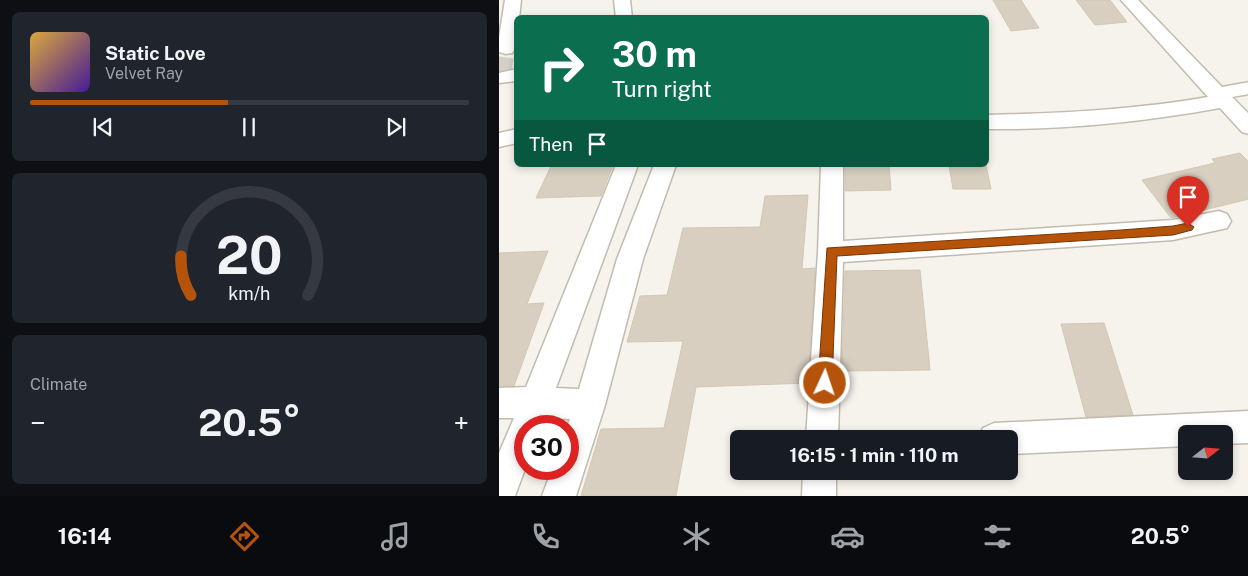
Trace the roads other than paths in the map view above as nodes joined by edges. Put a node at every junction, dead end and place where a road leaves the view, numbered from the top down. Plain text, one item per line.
1 (513, 0) edge
2 (622, 0) edge
3 (1129, 0) edge
4 (623, 15) edge
5 (506, 49) tunnel mouth
6 (1248, 88) edge
7 (1219, 98) junction
8 (989, 122) edge
9 (1248, 127) edge
10 (514, 137) edge
11 (499, 140) edge
12 (626, 167) edge
13 (664, 167) edge
14 (832, 167) edge
15 (1219, 220) dead end
16 (831, 252) junction
17 (499, 403) edge
18 (590, 404) junction
19 (522, 415) edge
20 (531, 415) edge
21 (545, 415) edge
22 (1248, 427) edge
23 (822, 430) edge
24 (1018, 438) edge
25 (514, 456) edge
26 (820, 480) edge
27 (499, 493) edge
28 (559, 496) edge
29 (819, 496) edge

1 - 5 street
2 - 4 street
3 - 7 street
6 - 7 street
7 - 8 street
7 - 9 street
10 - 11 street
12 - 20 street
13 - 18 street
14 - 16 street
15 - 16 street
16 - 23 street
17 - 19 street
18 - 21 street
18 - 28 street
22 - 24 street
25 - 27 street
26 - 29 street

